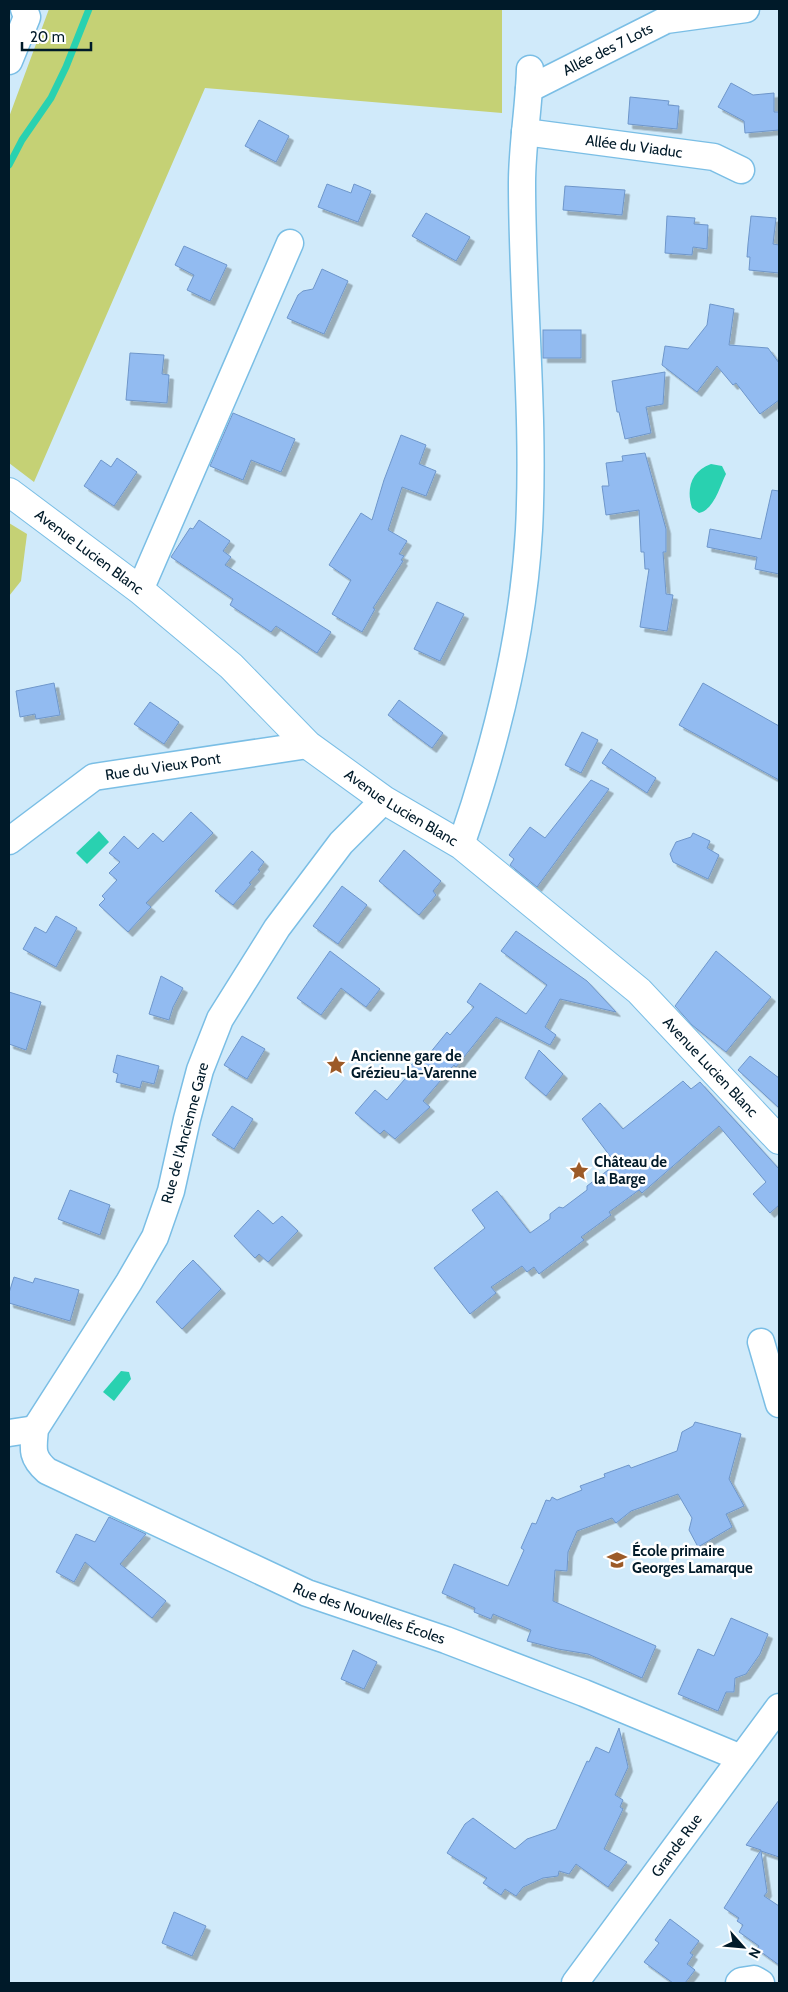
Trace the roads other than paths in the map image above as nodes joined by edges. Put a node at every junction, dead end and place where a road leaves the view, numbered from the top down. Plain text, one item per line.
1 (24, 9) edge
2 (746, 9) edge
3 (9, 61) edge
4 (525, 132) junction
5 (741, 170) dead end
6 (290, 243) dead end
7 (9, 492) edge
8 (140, 590) junction
9 (308, 745) junction
10 (384, 800) junction
11 (9, 841) edge
12 (461, 845) junction
13 (779, 1140) edge
14 (761, 1342) dead end
15 (779, 1404) edge
16 (35, 1429) junction
17 (9, 1433) edge
18 (779, 1707) edge
19 (742, 1758) junction
20 (575, 1983) edge
21 (739, 1983) edge
22 (761, 1983) edge

1 - 3 street
2 - 4 street, Allée des 7 Lots
4 - 5 street, Allée du Viaduc
4 - 12 street
6 - 8 street
7 - 8 main road, Avenue Lucien Blanc
8 - 9 main road, Avenue Lucien Blanc
9 - 10 main road, Avenue Lucien Blanc
9 - 11 street, Rue du Vieux Pont
10 - 12 main road, Avenue Lucien Blanc
10 - 16 street, Rue de l'Ancienne Gare
12 - 13 main road, Avenue Lucien Blanc
14 - 15 street
16 - 17 street
16 - 19 street, Rue des Nouvelles Écoles
18 - 19 street, Grande Rue
19 - 20 street, Grande Rue
21 - 22 street

